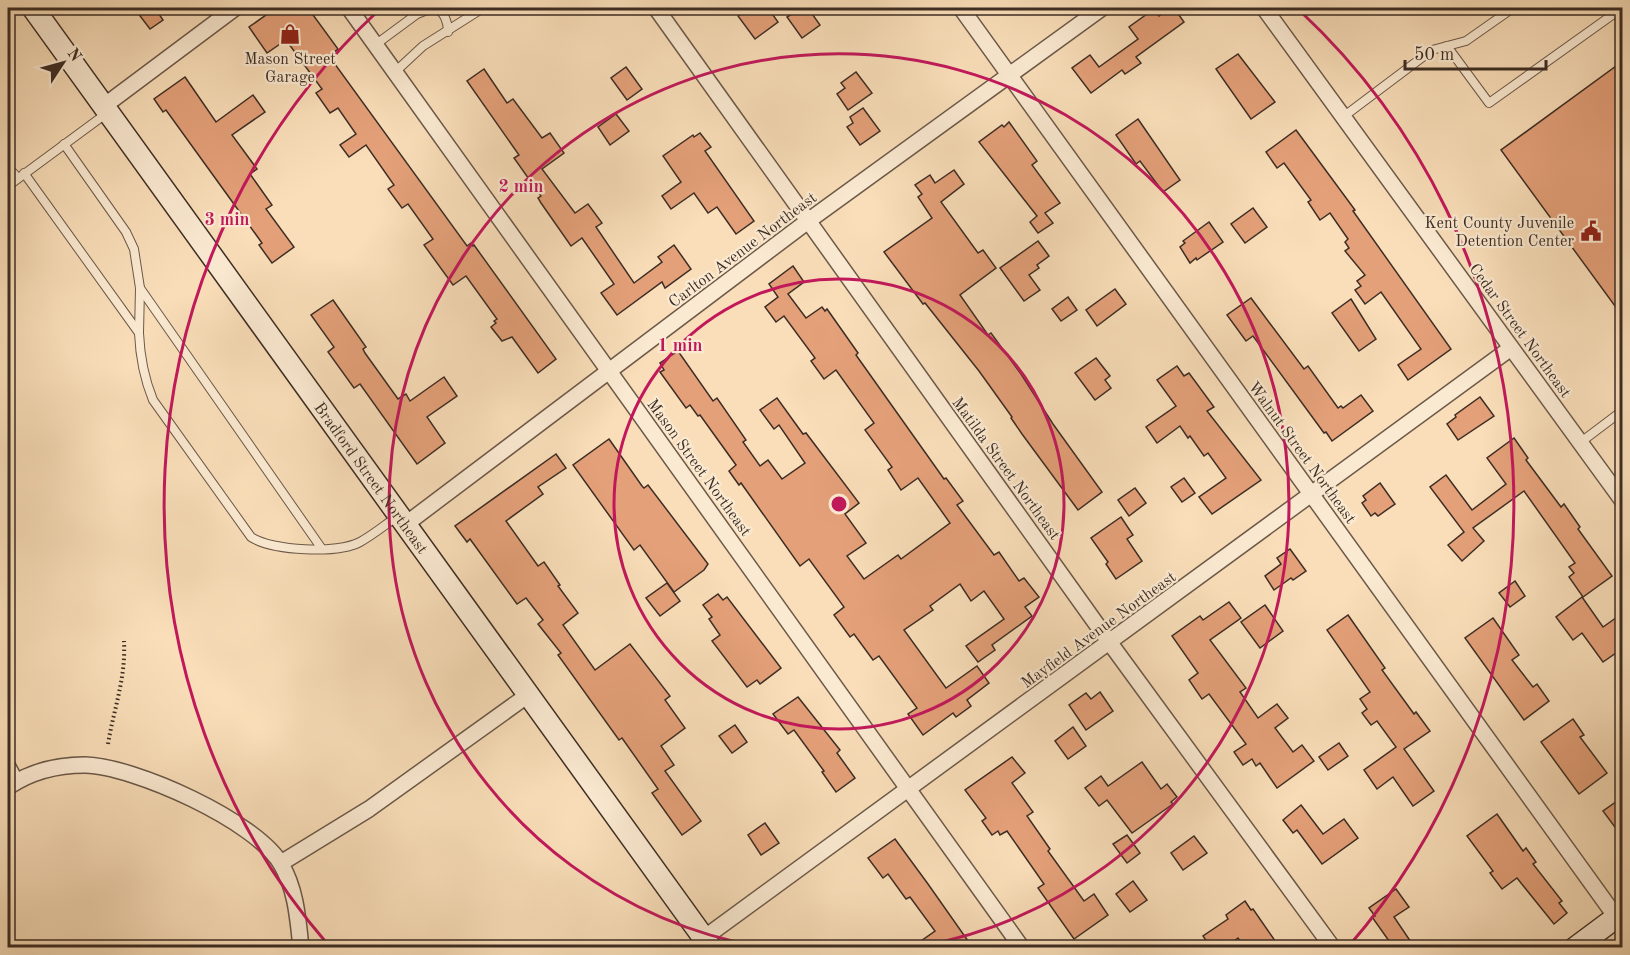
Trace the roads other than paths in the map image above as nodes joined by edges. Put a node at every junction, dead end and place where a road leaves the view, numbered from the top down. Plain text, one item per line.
1 (33, 8) edge
2 (235, 8) edge
3 (349, 8) edge
4 (433, 8) edge
5 (483, 8) edge
6 (656, 8) edge
7 (961, 8) edge
8 (1102, 8) edge
9 (1264, 8) edge
10 (1513, 8) edge
11 (1623, 8) edge
12 (448, 32) junction
13 (375, 45) junction
14 (1447, 46) junction
15 (395, 72) junction
16 (1010, 74) junction
17 (106, 109) junction
18 (1343, 117) junction
19 (64, 144) junction
20 (8, 167) edge
21 (21, 176) junction
22 (8, 186) edge
23 (808, 221) junction
24 (140, 288) junction
25 (140, 333) junction
26 (1511, 348) junction
27 (610, 371) junction
28 (1623, 411) edge
29 (1581, 442) junction
30 (1312, 495) junction
31 (1623, 500) edge
32 (403, 520) junction
33 (322, 549) junction
34 (1110, 643) junction
35 (528, 695) junction
36 (8, 767) edge
37 (12, 785) edge
38 (908, 788) junction
39 (281, 863) junction
40 (1619, 915) edge
41 (707, 943) edge
42 (301, 948) edge
43 (1022, 948) edge
44 (1333, 948) edge
45 (1575, 948) edge

1 - 17 street, Bradford Street Northeast
2 - 17 street
3 - 13 street, Mason Street Northeast
4 - 12 lane
4 - 13 lane
5 - 12 lane
6 - 23 street, Matilda Street Northeast
7 - 16 street, Walnut Street Northeast
8 - 16 street, Carlton Avenue Northeast
9 - 18 street, Cedar Street Northeast
10 - 14 lane
11 - 14 lane
12 - 15 lane
13 - 15 street, Mason Street Northeast
14 - 18 lane
15 - 27 street, Mason Street Northeast
16 - 23 street, Carlton Avenue Northeast
16 - 30 street, Walnut Street Northeast
17 - 19 lane
17 - 32 street, Bradford Street Northeast
18 - 26 street, Cedar Street Northeast
19 - 21 lane
19 - 24 lane
20 - 21 lane
21 - 22 lane
21 - 25 lane
23 - 27 street, Carlton Avenue Northeast
23 - 34 street, Matilda Street Northeast
24 - 25 lane
24 - 33 lane
25 - 33 lane
26 - 29 street, Cedar Street Northeast
26 - 30 street, Mayfield Avenue Northeast
27 - 32 street, Carlton Avenue Northeast
27 - 38 street, Mason Street Northeast
28 - 29 lane
29 - 31 street, Cedar Street Northeast
30 - 34 street, Mayfield Avenue Northeast
30 - 40 street, Walnut Street Northeast
32 - 33 lane
32 - 35 street, Bradford Street Northeast
34 - 38 street, Mayfield Avenue Northeast
34 - 44 street, Matilda Street Northeast
35 - 39 street
35 - 41 street, Bradford Street Northeast
36 - 37 street
37 - 39 street
38 - 41 street, Mayfield Avenue Northeast
38 - 43 street, Mason Street Northeast
39 - 42 street
40 - 45 street

